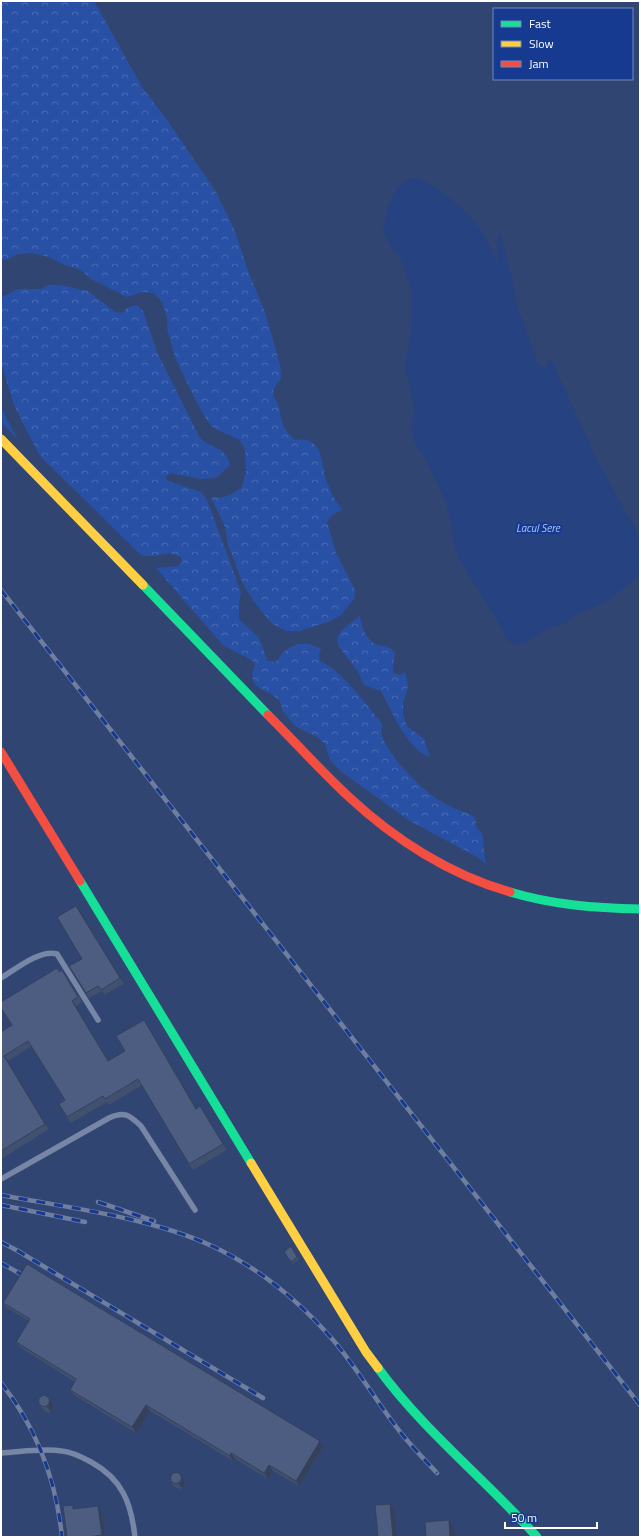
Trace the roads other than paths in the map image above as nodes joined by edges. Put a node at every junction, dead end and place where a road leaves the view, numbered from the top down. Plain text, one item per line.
1 (1, 439) edge
2 (1, 752) edge
3 (640, 909) edge
4 (1, 978) edge
5 (98, 1020) dead end
6 (1, 1179) edge
7 (195, 1210) dead end
8 (1, 1453) edge
9 (135, 1537) edge
10 (537, 1537) edge

1 - 3 street
2 - 10 street
4 - 5 lane
6 - 7 lane
8 - 9 lane

